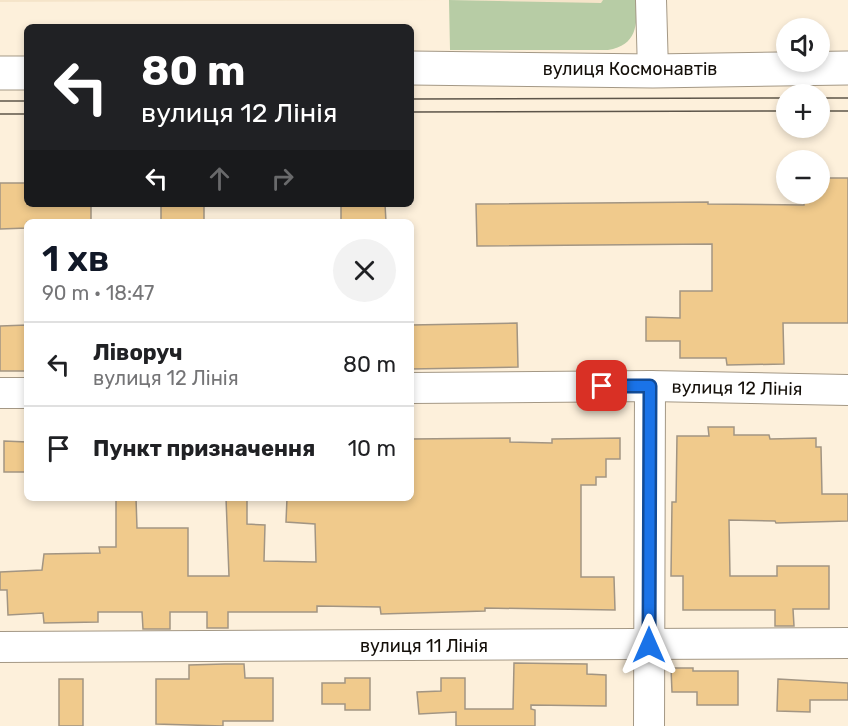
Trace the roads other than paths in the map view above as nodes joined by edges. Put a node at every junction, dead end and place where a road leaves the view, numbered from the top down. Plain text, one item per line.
1 (651, 0) edge
2 (414, 68) edge
3 (848, 68) edge
4 (653, 71) junction
5 (0, 73) edge
6 (24, 73) edge
7 (650, 386) junction
8 (414, 388) edge
9 (848, 390) edge
10 (0, 393) edge
11 (24, 393) edge
12 (848, 644) edge
13 (649, 645) junction
14 (0, 647) edge
15 (649, 726) edge

1 - 4 street
2 - 4 main road, вулиця Космонавтів
3 - 4 main road, вулиця Космонавтів
5 - 6 main road
7 - 8 street, вулиця 12 Лінія
7 - 9 street, вулиця 12 Лінія
7 - 13 street
10 - 11 street
12 - 13 street, вулиця 11 Лінія
13 - 14 street, вулиця 11 Лінія
13 - 15 street

